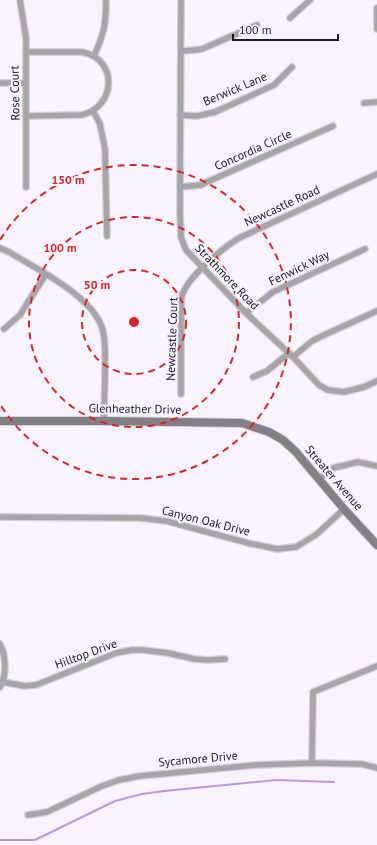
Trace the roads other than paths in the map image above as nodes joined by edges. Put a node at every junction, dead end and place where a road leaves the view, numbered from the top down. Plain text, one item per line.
1 (20, 0) edge
2 (106, 0) edge
3 (181, 0) edge
4 (310, 0) edge
5 (377, 8) edge
6 (290, 18) dead end
7 (257, 25) dead end
8 (377, 29) edge
9 (181, 51) junction
10 (26, 52) junction
11 (94, 56) junction
12 (292, 67) dead end
13 (0, 83) edge
14 (26, 83) junction
15 (377, 102) edge
16 (364, 103) dead end
17 (93, 111) junction
18 (180, 115) junction
19 (27, 116) junction
20 (333, 126) dead end
21 (377, 174) edge
22 (26, 187) dead end
23 (180, 187) junction
24 (107, 236) dead end
25 (0, 248) edge
26 (365, 250) dead end
27 (203, 268) junction
28 (46, 274) junction
29 (377, 311) edge
30 (246, 313) junction
31 (4, 329) dead end
32 (291, 355) junction
33 (253, 376) dead end
34 (377, 381) edge
35 (181, 394) dead end
36 (0, 421) edge
37 (104, 421) junction
38 (269, 432) joint
39 (377, 466) edge
40 (319, 479) junction
41 (344, 509) junction
42 (0, 517) edge
43 (377, 545) edge
44 (0, 644) edge
45 (225, 659) dead end
46 (377, 666) edge
47 (2, 684) edge
48 (312, 763) junction
49 (377, 768) edge
50 (28, 815) dead end

1 - 10 street, Rose Court
2 - 11 street
3 - 9 street, Strathmore Road
4 - 6 street
5 - 8 street
7 - 9 street
9 - 18 street, Strathmore Road
10 - 11 street
10 - 14 street, Rose Court
11 - 17 street
12 - 18 street, Berwick Lane
13 - 14 street
14 - 19 street, Rose Court
15 - 16 street
17 - 19 street
17 - 24 street
18 - 23 street, Strathmore Road
19 - 22 street, Rose Court
20 - 23 street, Concordia Circle
21 - 27 street, Newcastle Road
23 - 27 street, Strathmore Road
25 - 28 street
26 - 30 street, Fenwick Way
27 - 30 street, Strathmore Road
27 - 35 street, Newcastle Court
28 - 31 street
28 - 37 street
29 - 32 street
30 - 32 street, Strathmore Road
32 - 33 street
32 - 34 street, Strathmore Road
36 - 37 street, Glenheather Drive
37 - 38 street, Glenheather Drive
38 - 40 street, Streater Avenue
39 - 40 street
40 - 41 street, Streater Avenue
41 - 42 street, Canyon Oak Drive
41 - 43 street, Streater Avenue
44 - 47 street
45 - 47 street, Hilltop Drive
46 - 48 street
48 - 49 street, Sycamore Drive
48 - 50 street, Sycamore Drive

